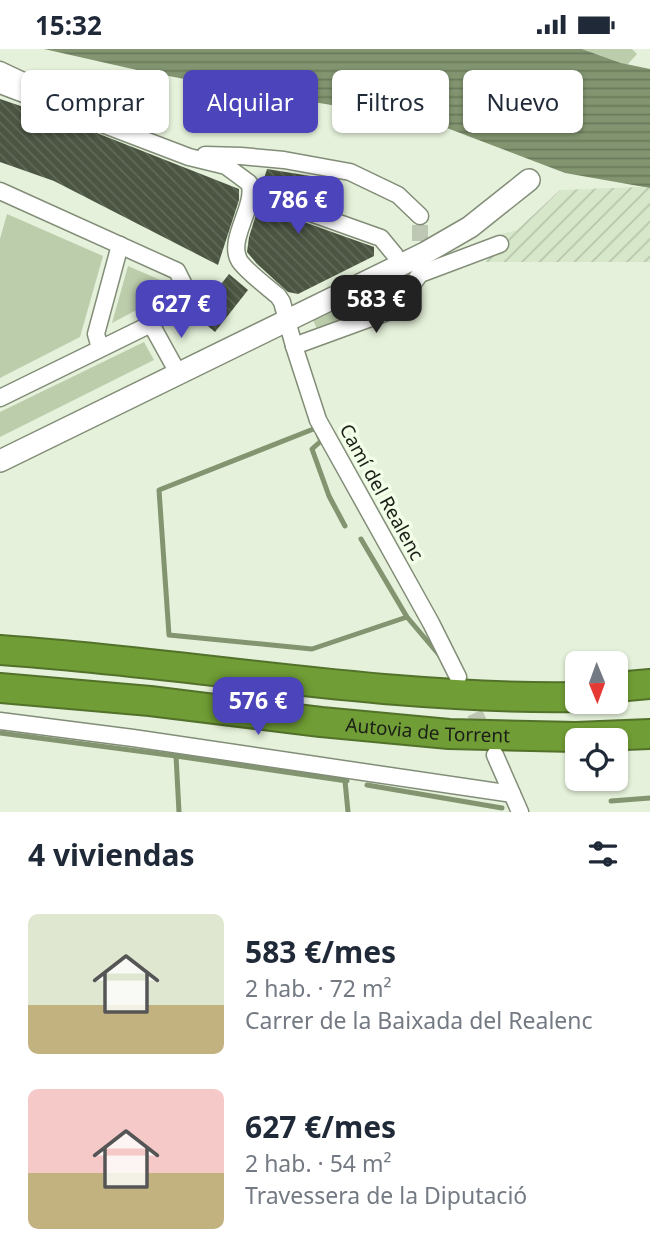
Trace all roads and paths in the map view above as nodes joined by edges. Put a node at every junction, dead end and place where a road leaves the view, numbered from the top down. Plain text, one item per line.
1 (0, 70) edge
2 (21, 80) edge
3 (0, 85) edge
4 (21, 93) edge
5 (126, 133) edge
6 (189, 156) junction
7 (528, 180) dead end
8 (1, 195) edge
9 (308, 212) dead end
10 (420, 216) dead end
11 (500, 244) dead end
12 (120, 245) junction
13 (400, 265) junction
14 (287, 320) junction
15 (151, 324) junction
16 (294, 346) junction
17 (100, 348) junction
18 (178, 373) junction
19 (0, 398) edge
20 (0, 461) edge
21 (0, 650) edge
22 (457, 677) tunnel mouth
23 (650, 684) edge
24 (628, 686) edge
25 (0, 688) edge
26 (565, 697) edge
27 (650, 701) edge
28 (628, 702) edge
29 (0, 722) edge
30 (650, 734) edge
31 (495, 755) tunnel mouth
32 (512, 794) junction
33 (520, 812) edge

1 - 2 street
3 - 4 street
5 - 6 street
6 - 10 street
6 - 14 street, Camí del Realenc
7 - 13 street
8 - 12 street
9 - 13 street
11 - 16 street
12 - 15 street
12 - 17 street
13 - 14 street
14 - 16 street, Camí del Realenc
14 - 18 street
15 - 17 street
15 - 18 street
16 - 22 street, Camí del Realenc
17 - 19 street
18 - 20 street
21 - 26 highway, Autovia de Torrent
23 - 24 highway
25 - 30 highway, Autovia de Torrent
27 - 28 highway
29 - 32 street
31 - 32 street
32 - 33 street

